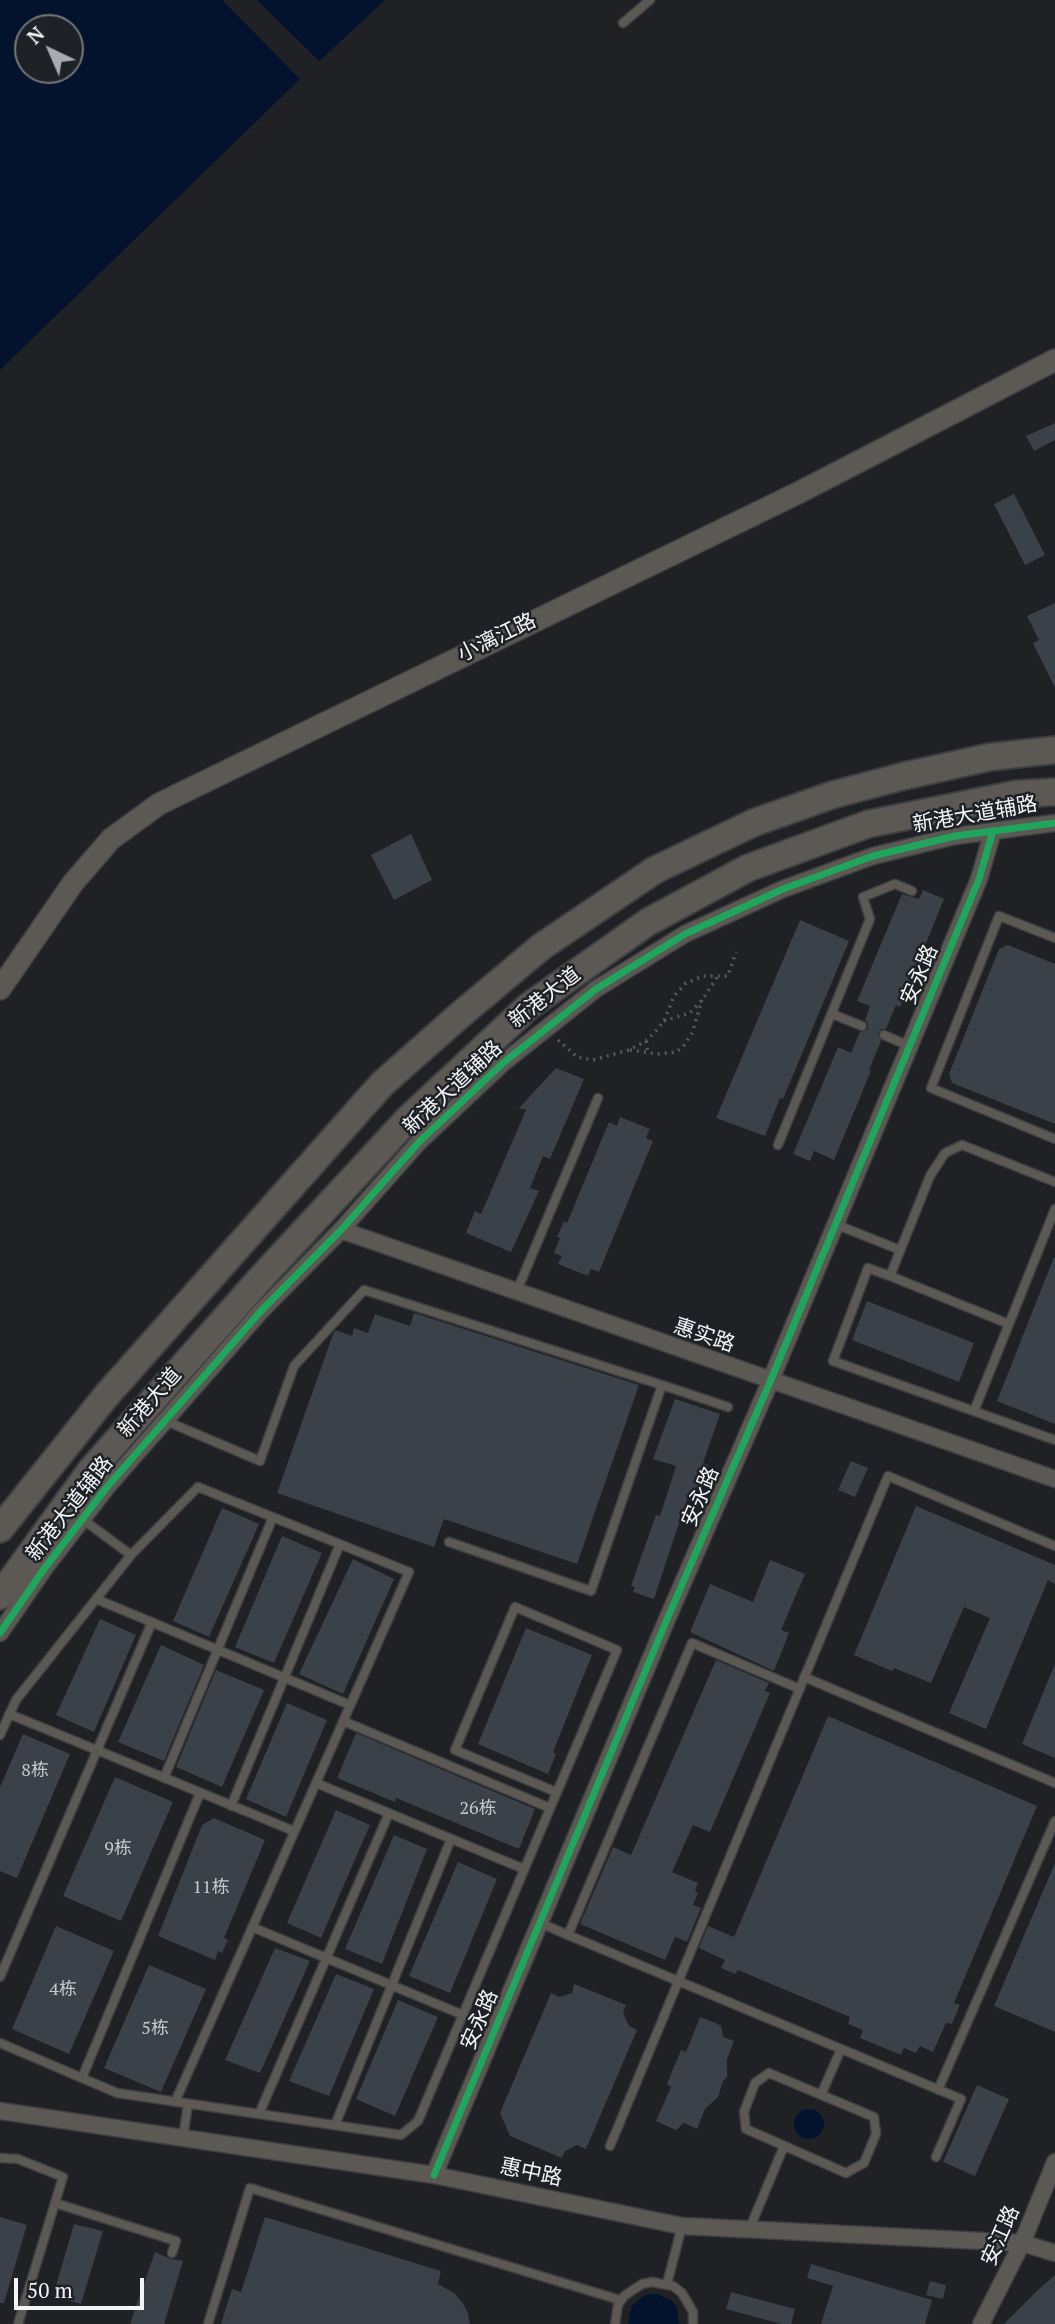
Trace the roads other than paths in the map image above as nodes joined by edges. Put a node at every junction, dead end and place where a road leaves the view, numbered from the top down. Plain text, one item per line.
1 (650, 0) edge
2 (623, 23) dead end
3 (1055, 360) edge
4 (1055, 750) edge
5 (1055, 792) edge
6 (1055, 823) edge
7 (993, 831) junction
8 (912, 891) dead end
9 (1055, 938) edge
10 (0, 989) edge
11 (832, 1014) junction
12 (862, 1026) dead end
13 (884, 1035) dead end
14 (909, 1046) junction
15 (598, 1098) dead end
16 (1055, 1139) edge
17 (778, 1145) dead end
18 (1055, 1182) edge
19 (1055, 1209) edge
20 (835, 1224) junction
21 (341, 1230) junction
22 (900, 1250) junction
23 (890, 1276) junction
24 (516, 1293) junction
25 (1009, 1324) junction
26 (770, 1381) junction
27 (662, 1385) junction
28 (728, 1407) dead end
29 (974, 1411) junction
30 (166, 1421) junction
31 (1055, 1440) edge
32 (1055, 1479) edge
33 (273, 1517) junction
34 (82, 1519) junction
35 (0, 1529) edge
36 (450, 1542) dead end
37 (340, 1544) junction
38 (1055, 1546) edge
39 (131, 1555) junction
40 (0, 1596) edge
41 (96, 1599) junction
42 (152, 1622) junction
43 (0, 1633) edge
44 (218, 1650) junction
45 (804, 1677) junction
46 (284, 1678) junction
47 (800, 1689) junction
48 (350, 1705) junction
49 (9, 1714) junction
50 (343, 1721) junction
51 (0, 1735) edge
52 (98, 1751) junction
53 (164, 1778) junction
54 (316, 1783) junction
55 (1055, 1783) edge
56 (556, 1792) junction
57 (200, 1793) junction
58 (230, 1806) junction
59 (550, 1808) junction
60 (389, 1813) junction
61 (1055, 1821) edge
62 (294, 1831) junction
63 (451, 1839) junction
64 (524, 1869) junction
65 (540, 1923) junction
66 (252, 1927) junction
67 (568, 1934) junction
68 (327, 1956) junction
69 (0, 1977) edge
70 (679, 1981) junction
71 (392, 1984) junction
72 (463, 2015) junction
73 (0, 2043) edge
74 (841, 2049) junction
75 (82, 2078) junction
76 (938, 2090) junction
77 (821, 2095) junction
78 (175, 2102) junction
79 (188, 2104) junction
80 (0, 2111) edge
81 (259, 2114) junction
82 (335, 2125) junction
83 (183, 2138) junction
84 (610, 2146) dead end
85 (784, 2146) junction
86 (936, 2157) dead end
87 (0, 2158) edge
88 (1055, 2162) edge
89 (434, 2175) junction
90 (55, 2203) junction
91 (682, 2226) junction
92 (749, 2230) junction
93 (1022, 2243) junction
94 (172, 2253) dead end
95 (1055, 2253) edge
96 (667, 2284) junction
97 (620, 2300) junction
98 (18, 2324) edge
99 (208, 2324) edge
100 (614, 2324) edge
101 (693, 2324) edge
102 (981, 2324) edge

1 - 2 lane
3 - 10 street, 小漓江路
4 - 35 main road, 新港大道
5 - 40 main road, 新港大道
6 - 7 street, 新港大道辅路
7 - 14 street, 安永路
7 - 21 street, 新港大道辅路
8 - 11 lane
9 - 16 lane
11 - 12 lane
11 - 17 lane
13 - 14 lane
14 - 20 street, 安永路
15 - 24 lane
18 - 22 lane
19 - 25 lane
20 - 22 lane
20 - 26 street, 安永路
21 - 24 street, 惠实路
21 - 30 street, 新港大道辅路
22 - 23 lane
23 - 25 lane
23 - 29 lane
24 - 26 street, 惠实路
25 - 29 lane
26 - 32 street, 惠实路
26 - 65 street, 安永路
27 - 28 lane
27 - 30 lane
27 - 36 lane
29 - 31 lane
30 - 34 street, 新港大道辅路
33 - 37 lane
33 - 39 lane
33 - 44 lane
34 - 39 lane
34 - 43 street, 新港大道辅路
37 - 46 lane
37 - 48 lane
38 - 45 lane
39 - 41 lane
41 - 42 lane
41 - 49 lane
42 - 44 lane
42 - 52 lane
44 - 46 lane
44 - 53 lane
45 - 47 lane
45 - 55 lane
46 - 48 lane
46 - 58 lane
47 - 67 lane
47 - 70 lane
48 - 50 lane
49 - 51 lane
49 - 52 lane
50 - 54 lane
50 - 59 lane
52 - 53 lane
52 - 69 lane
53 - 57 lane
54 - 60 lane
54 - 62 lane
56 - 56 lane
56 - 59 lane
57 - 58 lane
57 - 75 lane
58 - 62 lane
59 - 64 lane
60 - 63 lane
60 - 68 lane
61 - 76 lane
62 - 66 lane
63 - 64 lane
63 - 71 lane
64 - 72 lane
65 - 67 lane
65 - 89 street, 安永路
66 - 68 lane
66 - 78 lane
67 - 70 lane
68 - 71 lane
68 - 81 lane
70 - 74 lane
70 - 84 lane
71 - 72 lane
71 - 82 lane
72 - 82 lane
73 - 75 lane
74 - 76 lane
74 - 77 lane
75 - 78 lane
76 - 86 lane
77 - 85 lane
77 - 85 lane
78 - 79 lane
79 - 81 lane
79 - 83 lane
80 - 83 street, 惠中路
81 - 82 lane
83 - 89 street, 惠中路
85 - 92 lane
87 - 90 lane
88 - 93 street, 安江路
89 - 91 street, 惠中路
90 - 94 lane
90 - 98 lane
91 - 92 street, 惠中路
91 - 96 lane
92 - 93 street, 惠中路
93 - 95 street, 惠中路
93 - 102 street, 安江路
96 - 97 lane
96 - 101 lane
97 - 99 lane
97 - 100 lane

